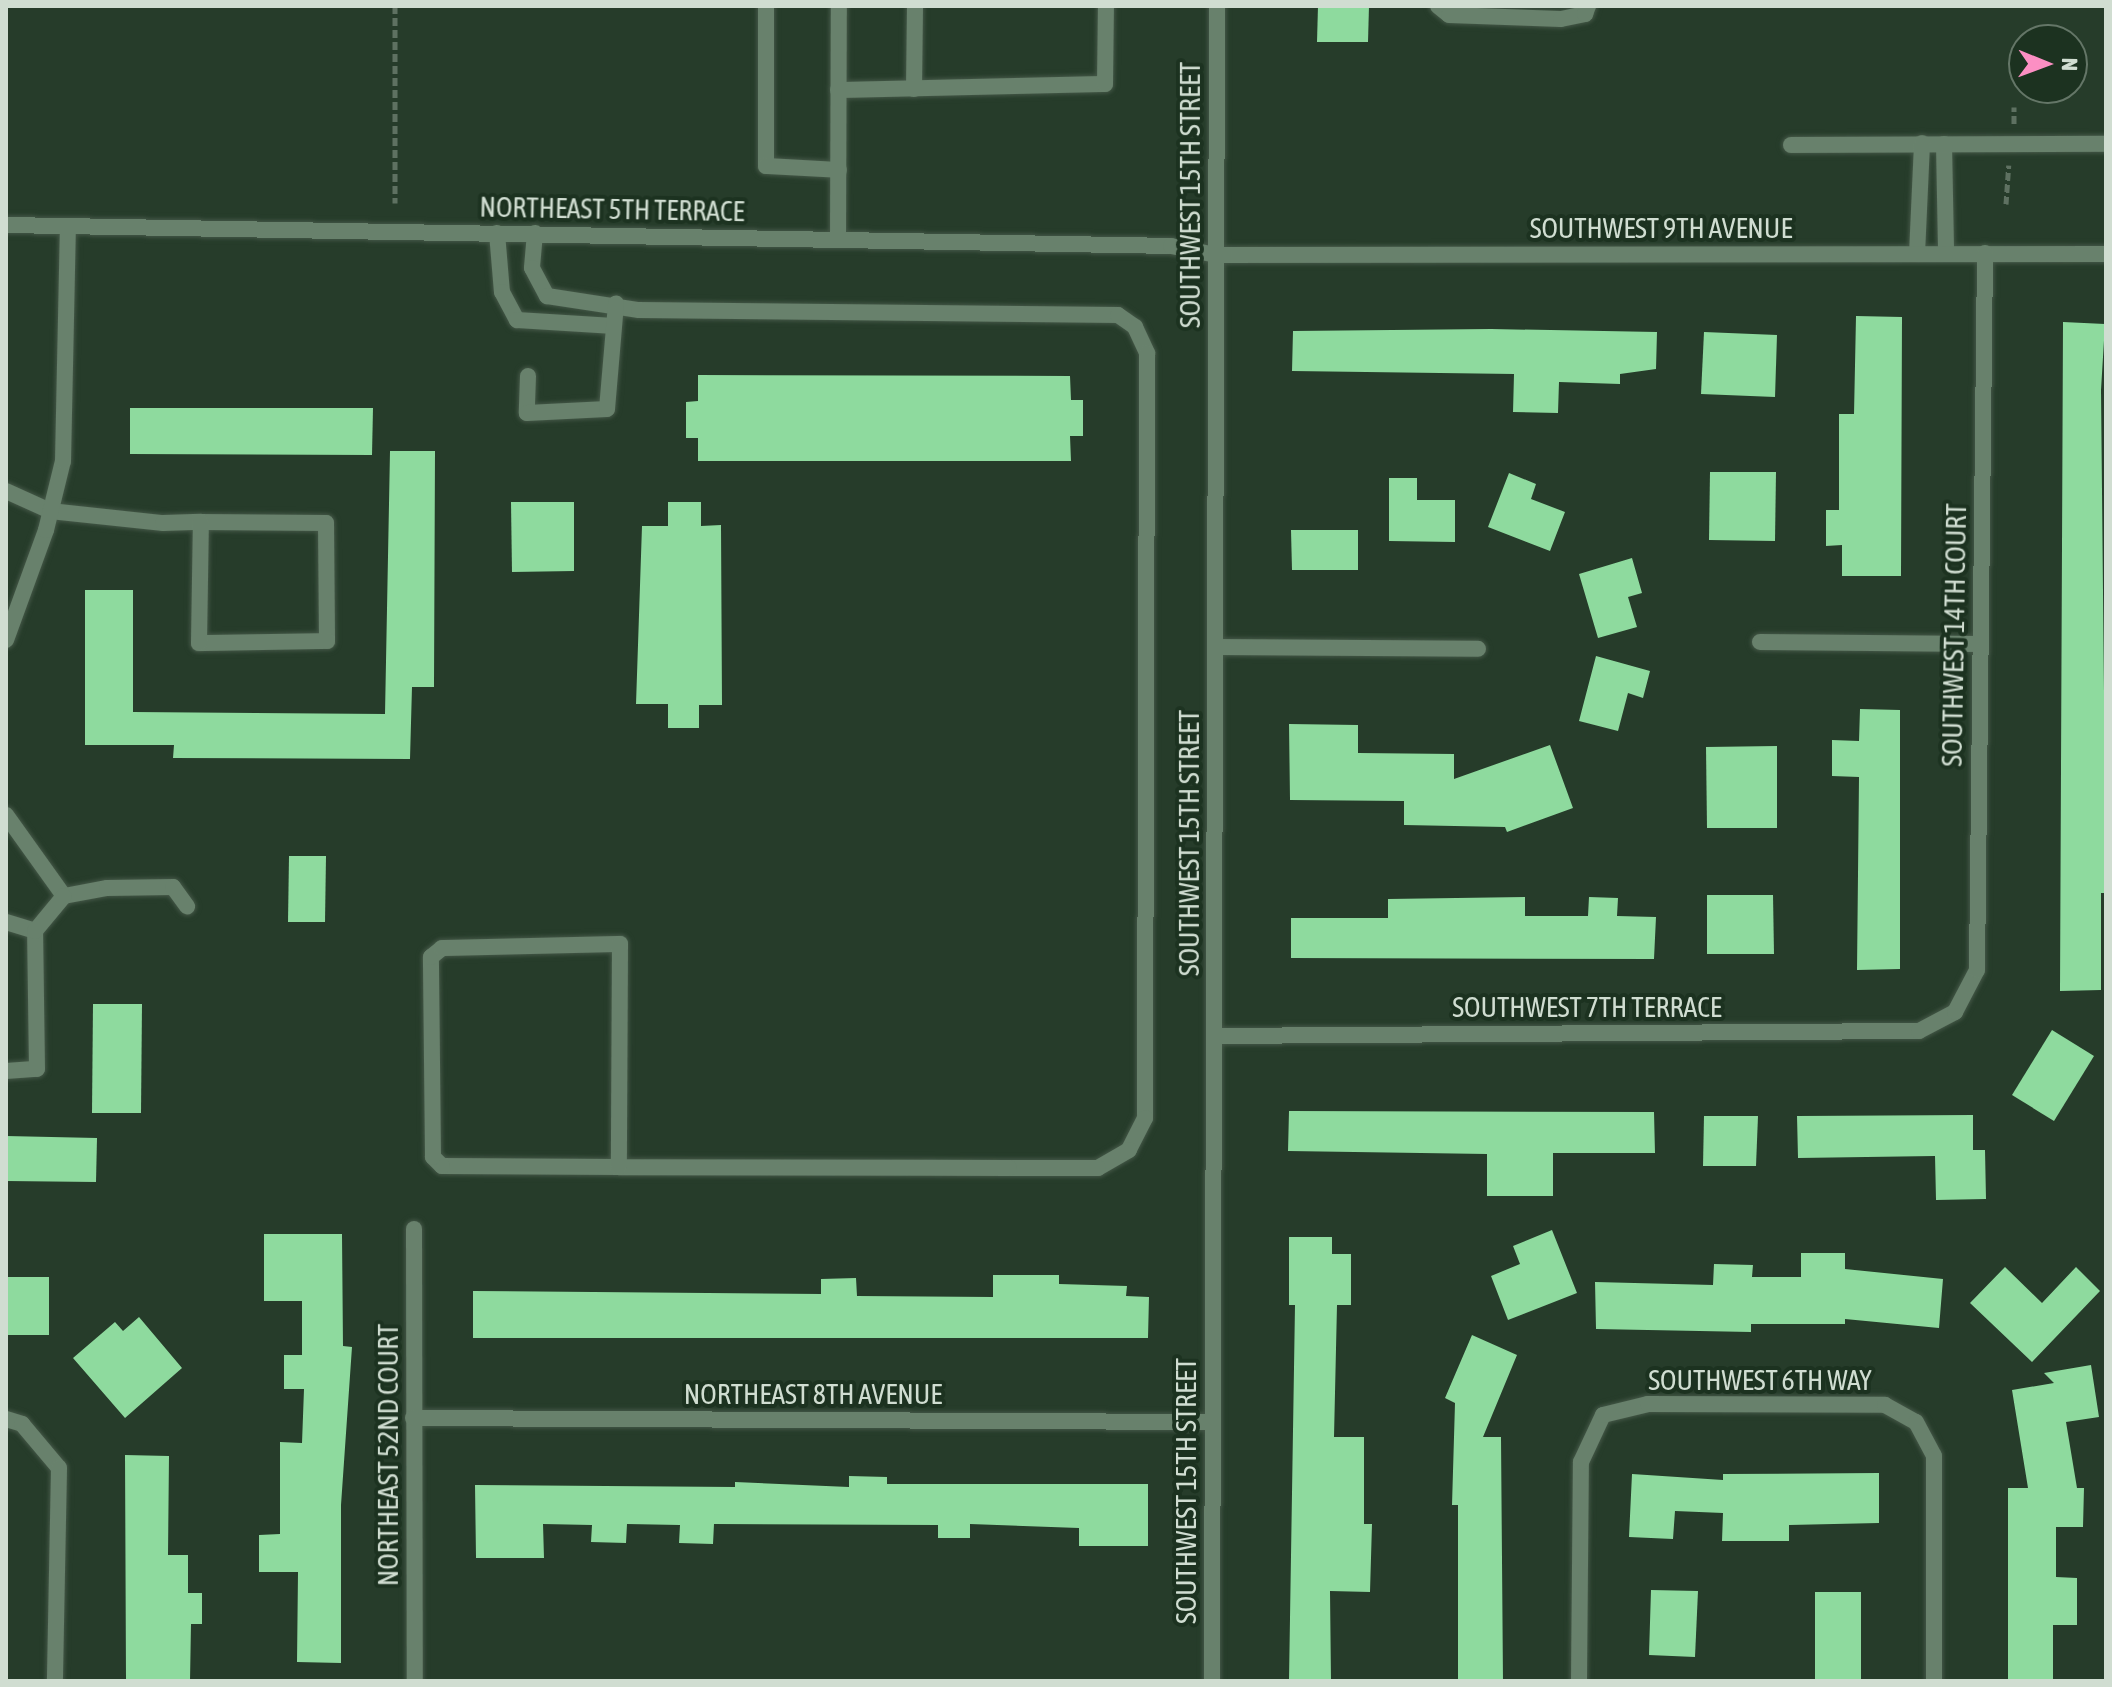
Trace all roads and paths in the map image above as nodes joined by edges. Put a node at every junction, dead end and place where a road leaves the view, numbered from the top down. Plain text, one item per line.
1 (395, 6) edge
2 (766, 6) edge
3 (839, 6) edge
4 (915, 6) edge
5 (1106, 6) edge
6 (1217, 6) edge
7 (1438, 6) edge
8 (1588, 6) edge
9 (914, 89) junction
10 (838, 90) junction
11 (1922, 143) junction
12 (1944, 144) junction
13 (2106, 144) edge
14 (1791, 145) dead end
15 (839, 170) junction
16 (395, 203) dead end
17 (6, 225) edge
18 (68, 227) junction
19 (497, 233) junction
20 (535, 233) junction
21 (838, 240) junction
22 (1946, 253) junction
23 (1985, 253) junction
24 (1917, 254) junction
25 (2106, 254) edge
26 (1216, 255) junction
27 (616, 303) junction
28 (614, 326) junction
29 (528, 376) dead end
30 (6, 491) edge
31 (50, 511) junction
32 (201, 522) junction
33 (6, 640) edge
34 (1760, 642) dead end
35 (1980, 644) junction
36 (1216, 647) junction
37 (1478, 649) dead end
38 (6, 815) edge
39 (64, 896) junction
40 (187, 906) dead end
41 (6, 922) edge
42 (35, 931) junction
43 (1955, 1012) joint
44 (1214, 1036) junction
45 (6, 1071) edge
46 (619, 1167) junction
47 (414, 1229) dead end
48 (413, 1418) junction
49 (6, 1419) edge
50 (1212, 1422) junction
51 (55, 1681) edge
52 (415, 1681) edge
53 (1212, 1681) edge
54 (1579, 1681) edge
55 (1934, 1681) edge

1 - 16 path
2 - 15 street
3 - 10 street
4 - 9 street
5 - 9 street
6 - 26 street, SOUTHWEST 15TH STREET
7 - 8 street
9 - 10 street
10 - 15 street
11 - 12 street
11 - 14 street
11 - 24 street
12 - 13 street
12 - 22 street
15 - 21 street
17 - 18 street, NORTHEAST 5TH TERRACE
18 - 19 street, NORTHEAST 5TH TERRACE
18 - 31 street
19 - 20 street, NORTHEAST 5TH TERRACE
19 - 28 street
20 - 21 street, NORTHEAST 5TH TERRACE
20 - 27 street
21 - 26 street, NORTHEAST 5TH TERRACE
22 - 23 street, SOUTHWEST 9TH AVENUE
22 - 24 street, SOUTHWEST 9TH AVENUE
23 - 25 street, SOUTHWEST 9TH AVENUE
23 - 35 street, SOUTHWEST 14TH COURT
24 - 26 street, SOUTHWEST 9TH AVENUE
26 - 36 street, SOUTHWEST 15TH STREET
27 - 28 street
27 - 46 street
28 - 29 street
30 - 31 street
31 - 32 street
31 - 33 street
32 - 32 street
34 - 35 street
35 - 43 street, SOUTHWEST 14TH COURT
36 - 37 street
36 - 44 street, SOUTHWEST 15TH STREET
38 - 39 street
39 - 40 street
39 - 42 street
41 - 42 street
42 - 45 street
43 - 44 street, SOUTHWEST 7TH TERRACE
44 - 50 street, SOUTHWEST 15TH STREET
46 - 46 street
47 - 48 street, NORTHEAST 52ND COURT
48 - 50 street, NORTHEAST 8TH AVENUE
48 - 52 street, NORTHEAST 52ND COURT
49 - 51 street
50 - 53 street, SOUTHWEST 15TH STREET
54 - 55 street, SOUTHWEST 6TH WAY

